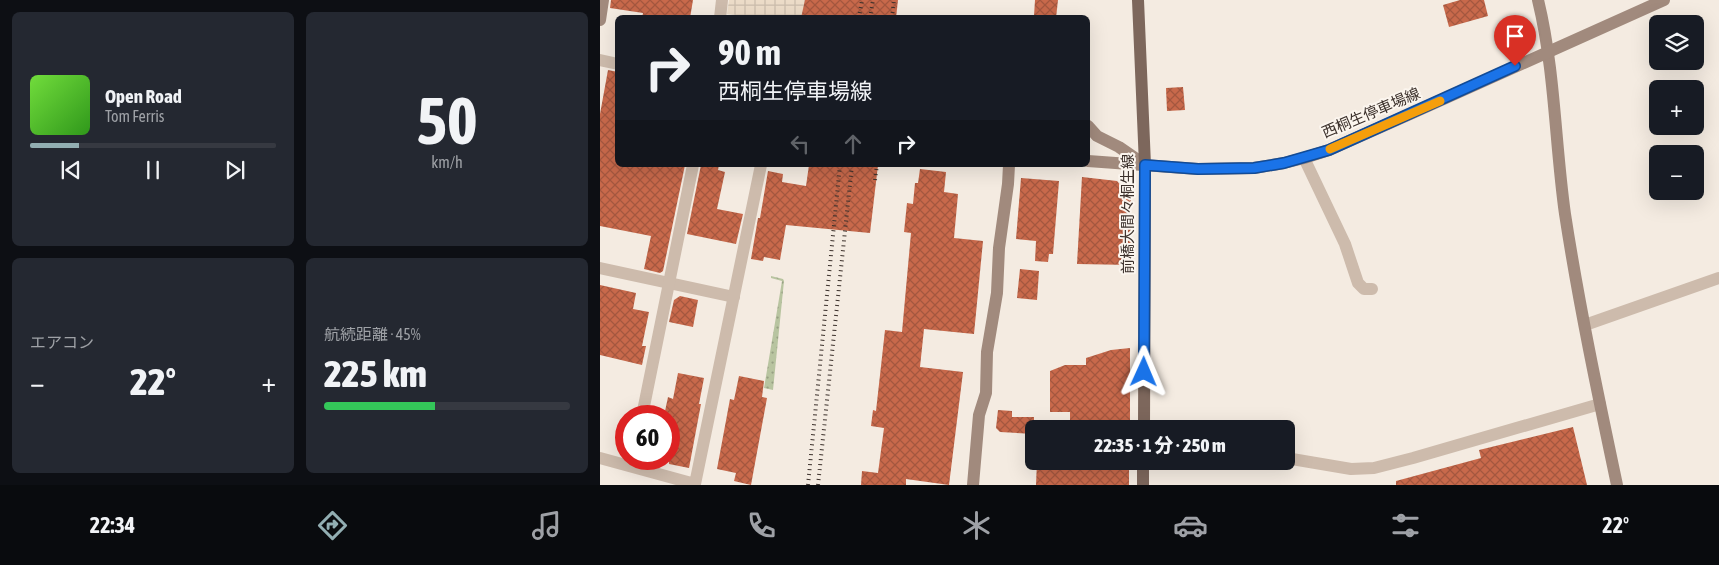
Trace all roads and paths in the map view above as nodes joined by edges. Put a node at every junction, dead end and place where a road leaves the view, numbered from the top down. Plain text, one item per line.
1 (602, 0) edge
2 (722, 0) edge
3 (1138, 0) edge
4 (1538, 0) edge
5 (1664, 0) edge
6 (720, 15) edge
7 (600, 20) edge
8 (1548, 51) junction
9 (600, 60) edge
10 (615, 63) edge
11 (1090, 128) edge
12 (1304, 158) junction
13 (1090, 161) edge
14 (1145, 165) junction
15 (693, 167) edge
16 (761, 167) edge
17 (1008, 167) edge
18 (600, 268) edge
19 (1719, 278) edge
20 (669, 283) junction
21 (1372, 289) dead end
22 (734, 298) junction
23 (1585, 325) junction
24 (1600, 404) junction
25 (644, 405) edge
26 (1144, 420) edge
27 (600, 458) edge
28 (615, 460) edge
29 (1295, 460) edge
30 (654, 470) edge
31 (1143, 470) edge
32 (697, 484) edge
33 (973, 485) edge
34 (1143, 485) edge
35 (1618, 485) edge

1 - 7 street
2 - 6 street
3 - 14 main road, 前橋大間々桐生線
4 - 8 street
5 - 8 street, 西桐生停車場線
8 - 12 street, 西桐生停車場線
8 - 23 street
9 - 10 street
11 - 14 street
12 - 14 street, 西桐生停車場線
12 - 21 street
13 - 14 street, 西桐生停車場線
14 - 26 main road, 前橋大間々桐生線
15 - 20 street
16 - 22 street
17 - 33 street
18 - 20 street
19 - 23 street
20 - 22 street
20 - 25 street
22 - 32 street
23 - 24 street
24 - 29 street
24 - 35 street
27 - 28 street
30 - 32 street
31 - 34 main road

